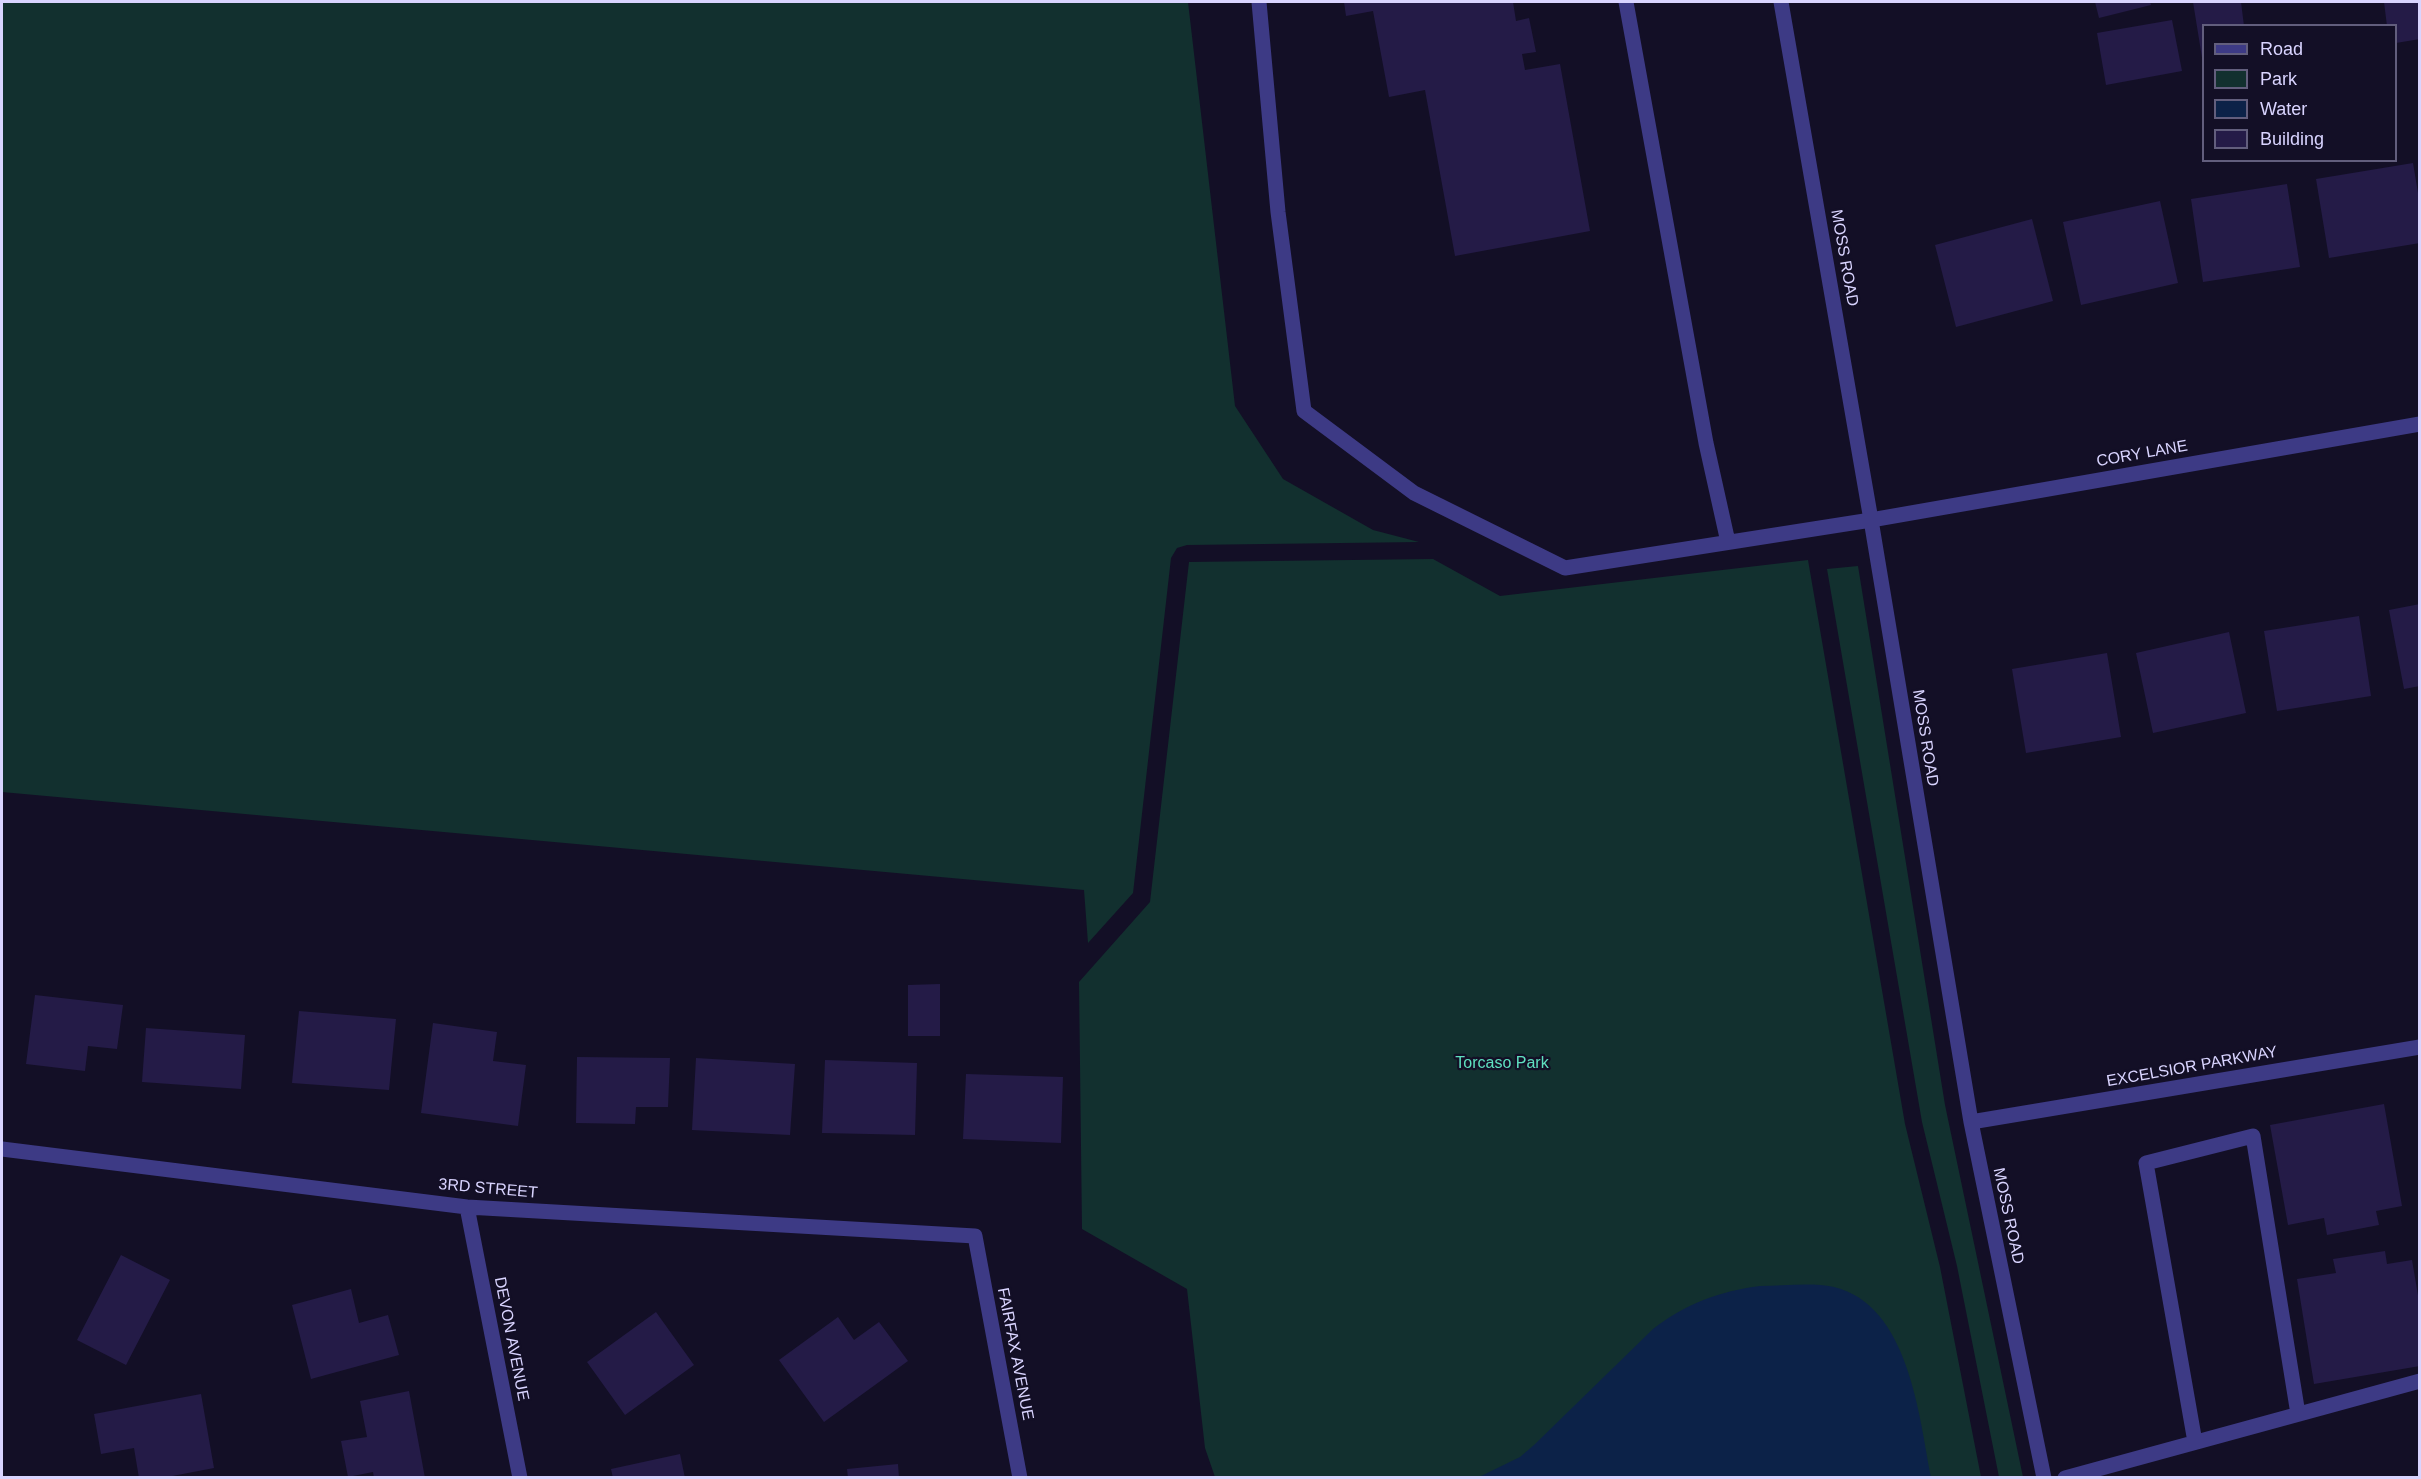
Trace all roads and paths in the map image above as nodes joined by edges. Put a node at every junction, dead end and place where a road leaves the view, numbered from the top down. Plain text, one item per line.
1 (1259, 2) edge
2 (1626, 2) edge
3 (1781, 2) edge
4 (2420, 424) edge
5 (1871, 520) junction
6 (1728, 542) junction
7 (2420, 1047) edge
8 (1971, 1122) junction
9 (2, 1149) edge
10 (467, 1207) junction
11 (975, 1236) joint
12 (2420, 1381) edge
13 (2298, 1414) junction
14 (2195, 1442) junction
15 (520, 1478) edge
16 (1020, 1478) edge
17 (2044, 1478) edge
18 (2066, 1478) edge

1 - 6 street, CORY LANE
2 - 6 street
3 - 5 street, MOSS ROAD
4 - 5 street, CORY LANE
5 - 6 street, CORY LANE
5 - 8 street, MOSS ROAD
7 - 8 street, EXCELSIOR PARKWAY
8 - 17 street, MOSS ROAD
9 - 10 street, 3RD STREET
10 - 11 street, 3RD STREET
10 - 15 street, DEVON AVENUE
11 - 16 street, FAIRFAX AVENUE
12 - 13 street
13 - 14 street
13 - 14 street
14 - 18 street

